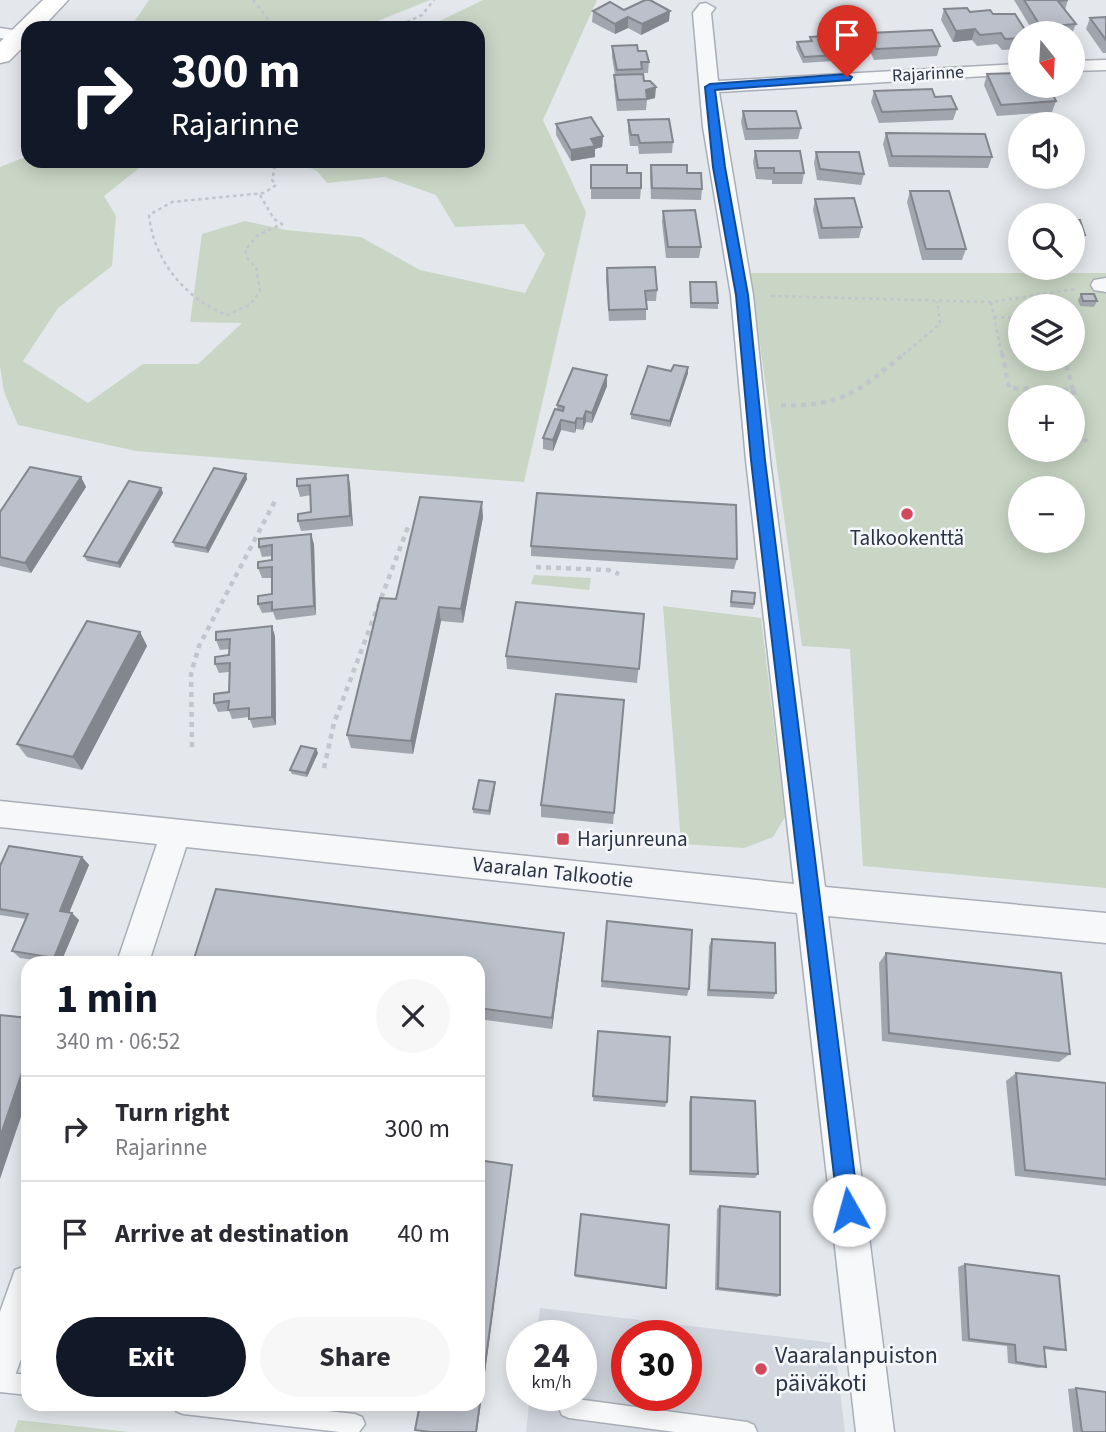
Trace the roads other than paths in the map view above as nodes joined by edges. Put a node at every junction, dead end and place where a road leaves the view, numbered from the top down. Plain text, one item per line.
1 (55, 0) edge
2 (706, 8) dead end
3 (28, 21) edge
4 (10, 35) edge
5 (0, 56) edge
6 (1106, 65) edge
7 (1085, 66) edge
8 (1008, 70) edge
9 (710, 87) junction
10 (0, 814) edge
11 (176, 831) junction
12 (811, 900) junction
13 (1106, 928) edge
14 (135, 956) edge
15 (21, 1304) edge
16 (0, 1368) edge
17 (0, 1382) edge
18 (21, 1384) edge
19 (243, 1411) edge
20 (591, 1411) edge
21 (355, 1424) dead end
22 (747, 1432) edge
23 (875, 1432) edge

1 - 3 main road
2 - 9 street
4 - 5 main road
6 - 7 street
8 - 9 street, Rajarinne
9 - 12 street
10 - 11 street, Vaaralan Talkootie
11 - 12 street, Vaaralan Talkootie
11 - 14 street
12 - 13 street, Vaaralan Talkootie
12 - 23 street
15 - 16 street
17 - 18 lane
19 - 21 lane
20 - 22 lane

